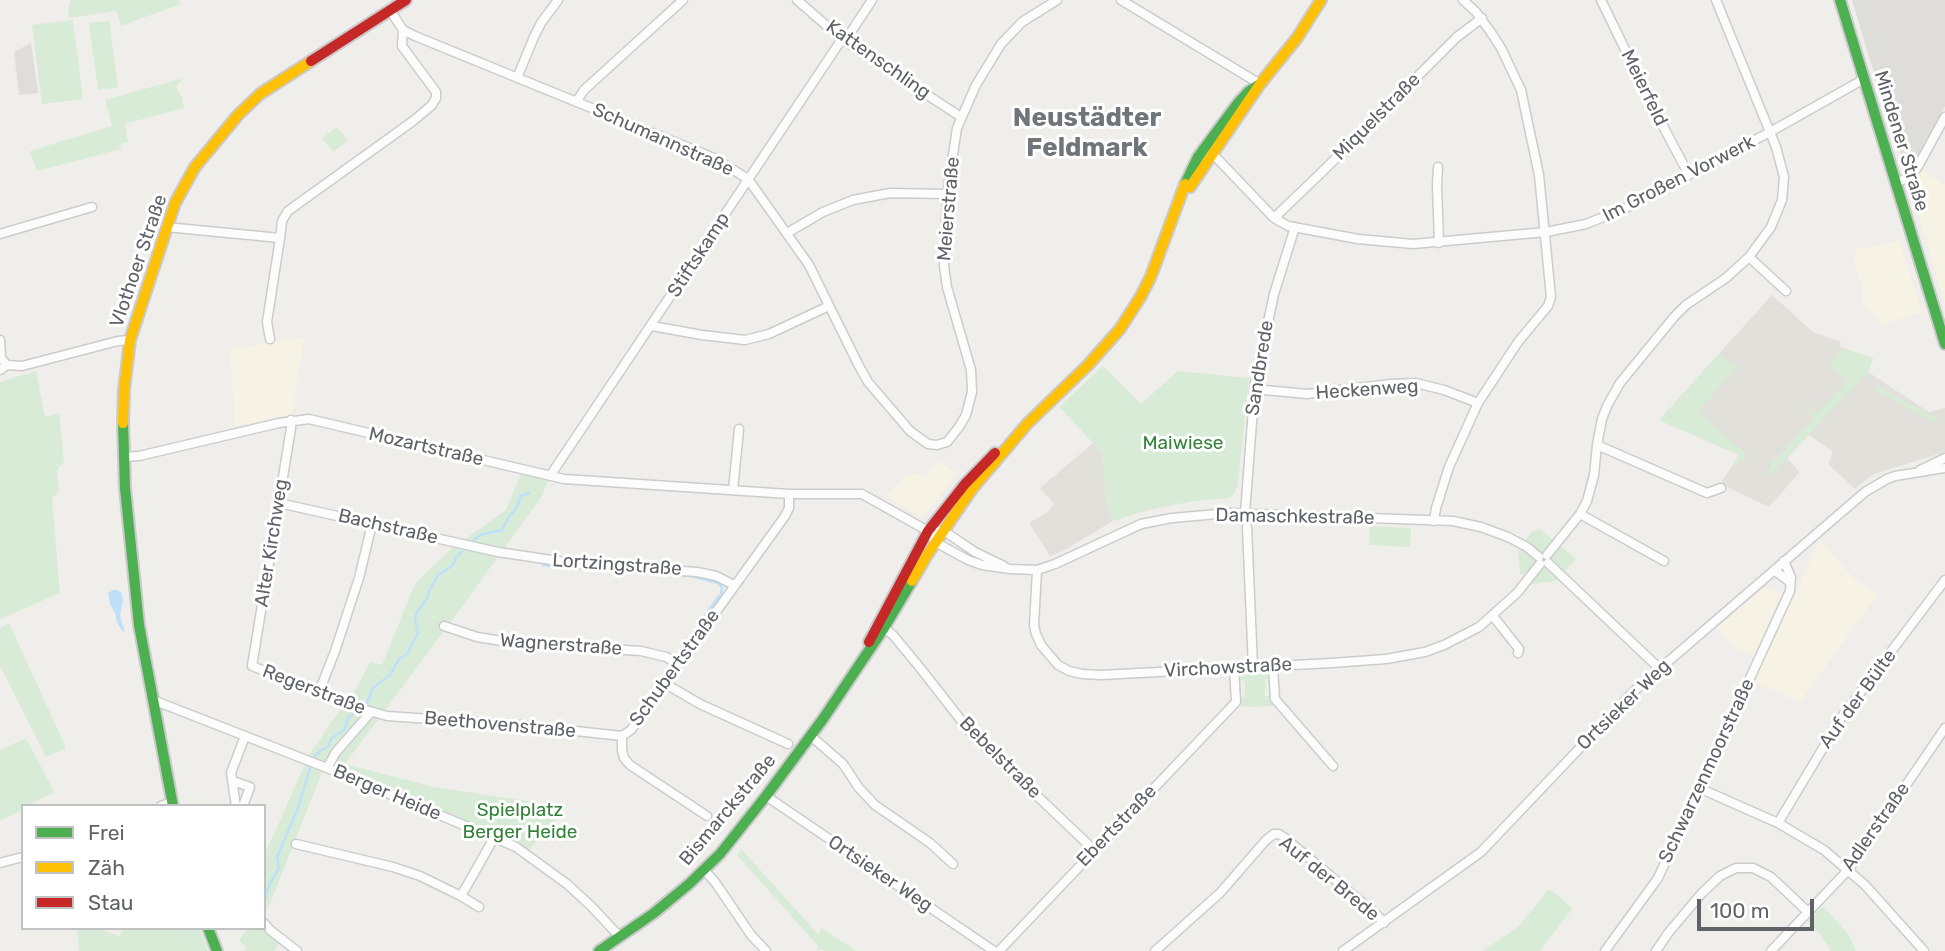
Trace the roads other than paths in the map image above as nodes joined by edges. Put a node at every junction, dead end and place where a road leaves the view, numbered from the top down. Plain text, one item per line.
1 (406, 0) edge
2 (558, 0) edge
3 (683, 0) edge
4 (797, 0) edge
5 (872, 0) edge
6 (1057, 0) edge
7 (1121, 0) edge
8 (1321, 0) edge
9 (1463, 0) edge
10 (1601, 0) edge
11 (1716, 0) edge
12 (1840, 0) edge
13 (390, 10) junction
14 (1482, 18) junction
15 (404, 30) junction
16 (842, 39) junction
17 (517, 78) junction
18 (1864, 79) junction
19 (1260, 84) junction
20 (576, 102) junction
21 (961, 117) junction
22 (1945, 117) edge
23 (1770, 132) junction
24 (1209, 149) junction
25 (1438, 167) dead end
26 (1689, 174) junction
27 (748, 179) junction
28 (1897, 182) junction
29 (947, 194) junction
30 (92, 207) dead end
31 (1274, 218) junction
32 (1295, 226) junction
33 (166, 227) junction
34 (1546, 232) junction
35 (787, 233) junction
36 (0, 234) edge
37 (281, 237) junction
38 (1440, 243) junction
39 (1749, 257) junction
40 (1786, 291) dead end
41 (829, 306) junction
42 (652, 326) junction
43 (1941, 332) junction
44 (270, 339) dead end
45 (0, 340) edge
46 (131, 340) junction
47 (1945, 344) edge
48 (1945, 351) edge
49 (3, 368) edge
50 (1254, 389) junction
51 (1478, 403) junction
52 (290, 420) junction
53 (1027, 424) junction
54 (739, 429) dead end
55 (942, 445) joint
56 (1597, 445) junction
57 (124, 457) junction
58 (1945, 458) edge
59 (1945, 468) edge
60 (1914, 472) junction
61 (550, 476) junction
62 (1721, 488) dead end
63 (733, 490) junction
64 (789, 494) junction
65 (279, 503) junction
66 (1245, 513) junction
67 (1580, 514) junction
68 (1434, 521) junction
69 (372, 524) junction
70 (1247, 527) dead end
71 (928, 531) junction
72 (944, 531) junction
73 (935, 542) junction
74 (498, 552) joint
75 (1544, 560) junction
76 (1664, 561) dead end
77 (1784, 561) junction
78 (1010, 569) junction
79 (1037, 569) junction
80 (1773, 570) junction
81 (1945, 580) edge
82 (1790, 582) junction
83 (734, 584) junction
84 (1493, 615) junction
85 (444, 626) dead end
86 (884, 628) junction
87 (1518, 653) dead end
88 (678, 664) junction
89 (252, 666) joint
90 (857, 667) junction
91 (1253, 667) junction
92 (1273, 667) junction
93 (1234, 668) junction
94 (1660, 669) junction
95 (664, 684) junction
96 (319, 692) junction
97 (153, 700) junction
98 (374, 713) junction
99 (1945, 728) edge
100 (245, 736) junction
101 (622, 736) junction
102 (811, 736) junction
103 (788, 744) dead end
104 (1333, 766) dead end
105 (327, 768) junction
106 (233, 781) junction
107 (1699, 788) junction
108 (766, 796) junction
109 (168, 804) edge
110 (236, 804) edge
111 (244, 804) edge
112 (707, 816) dead end
113 (1779, 823) junction
114 (494, 838) junction
115 (296, 844) dead end
116 (1094, 850) junction
117 (21, 858) edge
118 (0, 863) edge
119 (953, 864) dead end
120 (1849, 869) junction
121 (704, 870) junction
122 (461, 896) junction
123 (479, 908) dead end
124 (1808, 912) junction
125 (1384, 923) junction
126 (266, 925) edge
127 (209, 930) edge
128 (620, 937) junction
129 (1779, 942) junction
130 (217, 951) edge
131 (297, 951) edge
132 (599, 951) edge
133 (766, 951) edge
134 (994, 951) edge
135 (999, 951) edge
136 (1155, 951) edge
137 (1343, 951) edge
138 (1605, 951) edge
139 (1656, 951) edge
140 (1771, 951) edge
141 (1784, 951) edge
142 (1924, 951) edge

1 - 13 main road, Vlothoer Straße
2 - 17 street
3 - 20 street
4 - 16 street, Kattenschling
5 - 16 street, Stiftskamp
6 - 21 street, Meierstraße
7 - 19 street
8 - 19 main road, Bismarckstraße
9 - 14 street
10 - 26 street, Meierfeld
11 - 23 street, Virchowstraße
12 - 18 main road, Mindener Straße
13 - 15 street
13 - 33 main road, Vlothoer Straße
14 - 31 street, Miquelstraße
14 - 34 street
15 - 17 street, Schumannstraße
15 - 37 street
16 - 21 street, Kattenschling
16 - 27 street, Stiftskamp
17 - 20 street, Schumannstraße
18 - 23 street, Im Großen Vorwerk
18 - 28 main road, Mindener Straße
19 - 24 main road, Bismarckstraße
20 - 27 street, Schumannstraße
21 - 29 street, Meierstraße
22 - 28 street
23 - 26 street, Im Großen Vorwerk
23 - 39 street, Virchowstraße
24 - 31 street
24 - 53 main road, Bismarckstraße
25 - 38 street
26 - 34 street, Im Großen Vorwerk
27 - 35 street, Schumannstraße
27 - 42 street, Stiftskamp
28 - 43 main road, Mindener Straße
29 - 35 street
29 - 55 street, Meierstraße
30 - 36 street
31 - 32 street
32 - 38 street, Im Großen Vorwerk
32 - 50 street, Sandbrede
33 - 37 street
33 - 46 main road, Vlothoer Straße
34 - 38 street, Im Großen Vorwerk
34 - 51 street
35 - 41 street, Schumannstraße
37 - 44 street
39 - 40 street
39 - 56 street, Virchowstraße
41 - 42 street
41 - 55 street, Schumannstraße
42 - 61 street, Stiftskamp
43 - 47 main road, Mindener Straße
43 - 48 main road, Mindener Straße
45 - 49 street
46 - 49 street
46 - 57 main road, Vlothoer Straße
50 - 51 street, Heckenweg
50 - 66 street, Sandbrede
51 - 68 street
52 - 57 street, Mozartstraße
52 - 61 street, Mozartstraße
52 - 65 street, Alter Kirchweg
53 - 71 main road, Bismarckstraße
53 - 72 main road, Bismarckstraße
54 - 63 street
56 - 62 street
56 - 67 street, Virchowstraße
57 - 97 main road, Vlothoer Straße
58 - 60 street, Ortsieker Weg
59 - 60 street, Ortsieker Weg
60 - 77 street, Ortsieker Weg
61 - 63 street, Mozartstraße
63 - 64 street, Mozartstraße
64 - 71 street, Mozartstraße
64 - 83 street, Schubertstraße
65 - 69 street, Bachstraße
65 - 89 street, Alter Kirchweg
66 - 68 street, Damaschkestraße
66 - 79 street, Damaschkestraße
67 - 75 street, Virchowstraße
67 - 76 street
68 - 75 street, Damaschkestraße
69 - 74 street, Bachstraße
69 - 96 street
70 - 91 street
71 - 72 street, Mozartstraße
71 - 73 street, Mozartstraße
71 - 90 main road, Bismarckstraße
72 - 73 main road, Bismarckstraße
72 - 78 street, Damaschkestraße
73 - 78 street, Damaschkestraße
73 - 86 main road, Bismarckstraße
74 - 83 street, Lortzingstraße
75 - 84 street, Virchowstraße
75 - 94 street, Damaschkestraße
77 - 80 street, Ortsieker Weg
77 - 82 street
78 - 79 street, Damaschkestraße
79 - 93 street, Virchowstraße
80 - 82 street
80 - 94 street, Ortsieker Weg
81 - 113 street, Auf der Bülte
82 - 107 street, Schwarzenmoorstraße
83 - 88 street, Schubertstraße
84 - 87 street
84 - 92 street, Virchowstraße
85 - 88 street, Wagnerstraße
86 - 90 main road, Bismarckstraße
86 - 116 street, Bebelstraße
88 - 95 street, Schubertstraße
89 - 96 street, Regerstraße
90 - 102 main road, Bismarckstraße
91 - 92 street, Virchowstraße
91 - 93 street, Virchowstraße
92 - 104 street
93 - 116 street, Ebertstraße
94 - 125 street, Ortsieker Weg
95 - 101 street, Schubertstraße
95 - 103 street, Bismarckstraße
96 - 98 street, Regerstraße
97 - 100 street, Berger Heide
97 - 109 main road, Vlothoer Straße
98 - 101 street, Beethovenstraße
98 - 105 street
99 - 120 street, Adlerstraße
100 - 105 street, Berger Heide
100 - 106 street
101 - 112 street, Schubertstraße
102 - 108 main road, Bismarckstraße
102 - 119 street
105 - 114 street, Berger Heide
106 - 110 street
106 - 111 street
107 - 113 street
107 - 138 street, Schwarzenmoorstraße
108 - 121 main road, Bismarckstraße
108 - 134 street, Ortsieker Weg
113 - 120 street
114 - 122 street
114 - 128 street, Berger Heide
115 - 122 street
116 - 135 street, Ebertstraße
117 - 118 street
120 - 124 street, Adlerstraße
120 - 142 street
121 - 128 main road, Bismarckstraße
121 - 133 street
122 - 123 street
124 - 129 street, Adlerstraße
124 - 139 street
125 - 136 street, Auf der Brede
125 - 137 street, Ortsieker Weg
126 - 131 street
127 - 130 main road
128 - 132 main road, Bismarckstraße
129 - 140 street, Adlerstraße
129 - 141 street

